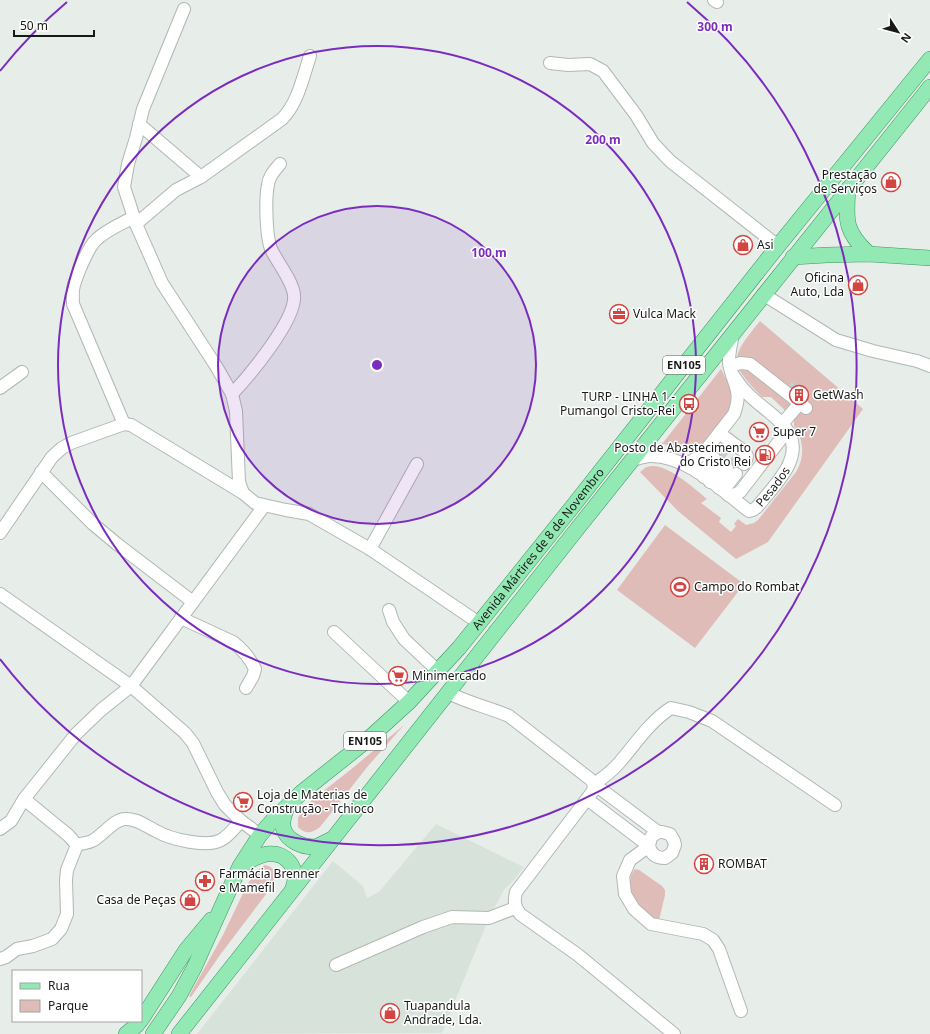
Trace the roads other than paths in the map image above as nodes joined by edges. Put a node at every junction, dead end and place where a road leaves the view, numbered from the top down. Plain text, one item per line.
1 (184, 9) dead end
2 (310, 56) dead end
3 (930, 59) edge
4 (550, 63) dead end
5 (930, 87) edge
6 (139, 124) junction
7 (280, 164) dead end
8 (201, 178) junction
9 (848, 189) junction
10 (135, 221) junction
11 (778, 246) junction
12 (869, 254) junction
13 (793, 257) junction
14 (930, 258) edge
15 (763, 294) junction
16 (734, 332) junction
17 (930, 366) edge
18 (731, 371) junction
19 (22, 372) dead end
20 (771, 380) junction
21 (788, 386) tunnel mouth
22 (0, 388) edge
23 (232, 394) junction
24 (124, 424) junction
25 (788, 435) junction
26 (633, 460) junction
27 (683, 463) junction
28 (417, 464) dead end
29 (41, 472) junction
30 (715, 486) junction
31 (243, 493) junction
32 (264, 506) junction
33 (0, 533) edge
34 (370, 549) junction
35 (0, 594) edge
36 (193, 602) junction
37 (388, 610) dead end
38 (182, 618) junction
39 (479, 623) junction
40 (334, 632) dead end
41 (438, 671) junction
42 (131, 686) junction
43 (246, 688) dead end
44 (447, 692) junction
45 (409, 702) junction
46 (594, 784) junction
47 (24, 799) junction
48 (587, 799) junction
49 (835, 805) dead end
50 (287, 806) junction
51 (241, 821) junction
52 (0, 829) edge
53 (658, 832) junction
54 (260, 835) junction
55 (330, 840) junction
56 (77, 845) junction
57 (649, 846) junction
58 (240, 866) junction
59 (292, 889) junction
60 (515, 908) junction
61 (220, 910) junction
62 (0, 959) edge
63 (336, 965) dead end
64 (741, 1011) dead end
65 (142, 1018) edge
66 (139, 1022) edge
67 (126, 1034) edge
68 (153, 1034) edge
69 (179, 1034) edge
70 (674, 1034) edge

1 - 6 street
2 - 8 street
3 - 11 main road, Avenida Mártires de 8 de Novembro / EN105
4 - 11 street
5 - 9 main road, Avenida Mártires de 8 de Novembro / EN105
6 - 8 street
6 - 10 street
7 - 23 street
8 - 10 street
9 - 12 main road
9 - 13 main road, Avenida Mártires de 8 de Novembro / EN105
10 - 23 street
10 - 24 street
11 - 39 main road, Avenida Mártires de 8 de Novembro / EN105
12 - 13 main road
12 - 14 main road
13 - 15 main road, Avenida Mártires de 8 de Novembro / EN105
15 - 16 main road, Avenida Mártires de 8 de Novembro / EN105
15 - 17 street
16 - 18 street
16 - 26 main road, Avenida Mártires de 8 de Novembro / EN105
18 - 20 street
18 - 25 street
18 - 27 street
19 - 22 street
20 - 21 street
20 - 25 street
23 - 31 street
24 - 29 street
24 - 31 street
25 - 30 street, Pesados
25 - 30 street, Pesados
26 - 27 street
26 - 44 main road, Avenida Mártires de 8 de Novembro / EN105
27 - 30 street
28 - 34 street
29 - 33 street
29 - 36 street
30 - 30 street
31 - 32 street
32 - 34 street
32 - 36 street
34 - 39 street
35 - 42 street
36 - 38 street
37 - 41 street
38 - 42 street
38 - 43 street
39 - 41 main road, Avenida Mártires de 8 de Novembro / EN105
40 - 45 street
41 - 45 main road, Avenida Mártires de 8 de Novembro / EN105
42 - 47 street
42 - 51 street
44 - 46 street
44 - 55 main road, Avenida Mártires de 8 de Novembro / EN105
45 - 50 main road, Avenida Mártires de 8 de Novembro / EN105
46 - 48 street
46 - 49 street
46 - 53 street
47 - 52 street
47 - 56 street
48 - 57 street
48 - 60 street
50 - 54 main road, Avenida Mártires de 8 de Novembro / EN105
50 - 55 main road
51 - 54 street
51 - 56 street
53 - 57 street
53 - 57 street
54 - 58 main road, Avenida Mártires de 8 de Novembro / EN105
55 - 59 main road, Avenida Mártires de 8 de Novembro / EN105
56 - 62 street
57 - 64 street
58 - 59 main road
58 - 61 main road, Avenida Mártires de 8 de Novembro / EN105
59 - 69 main road, Avenida Mártires de 8 de Novembro / EN105
60 - 63 street
60 - 70 street
61 - 65 main road
61 - 68 main road, Avenida Mártires de 8 de Novembro / EN105
66 - 67 main road

